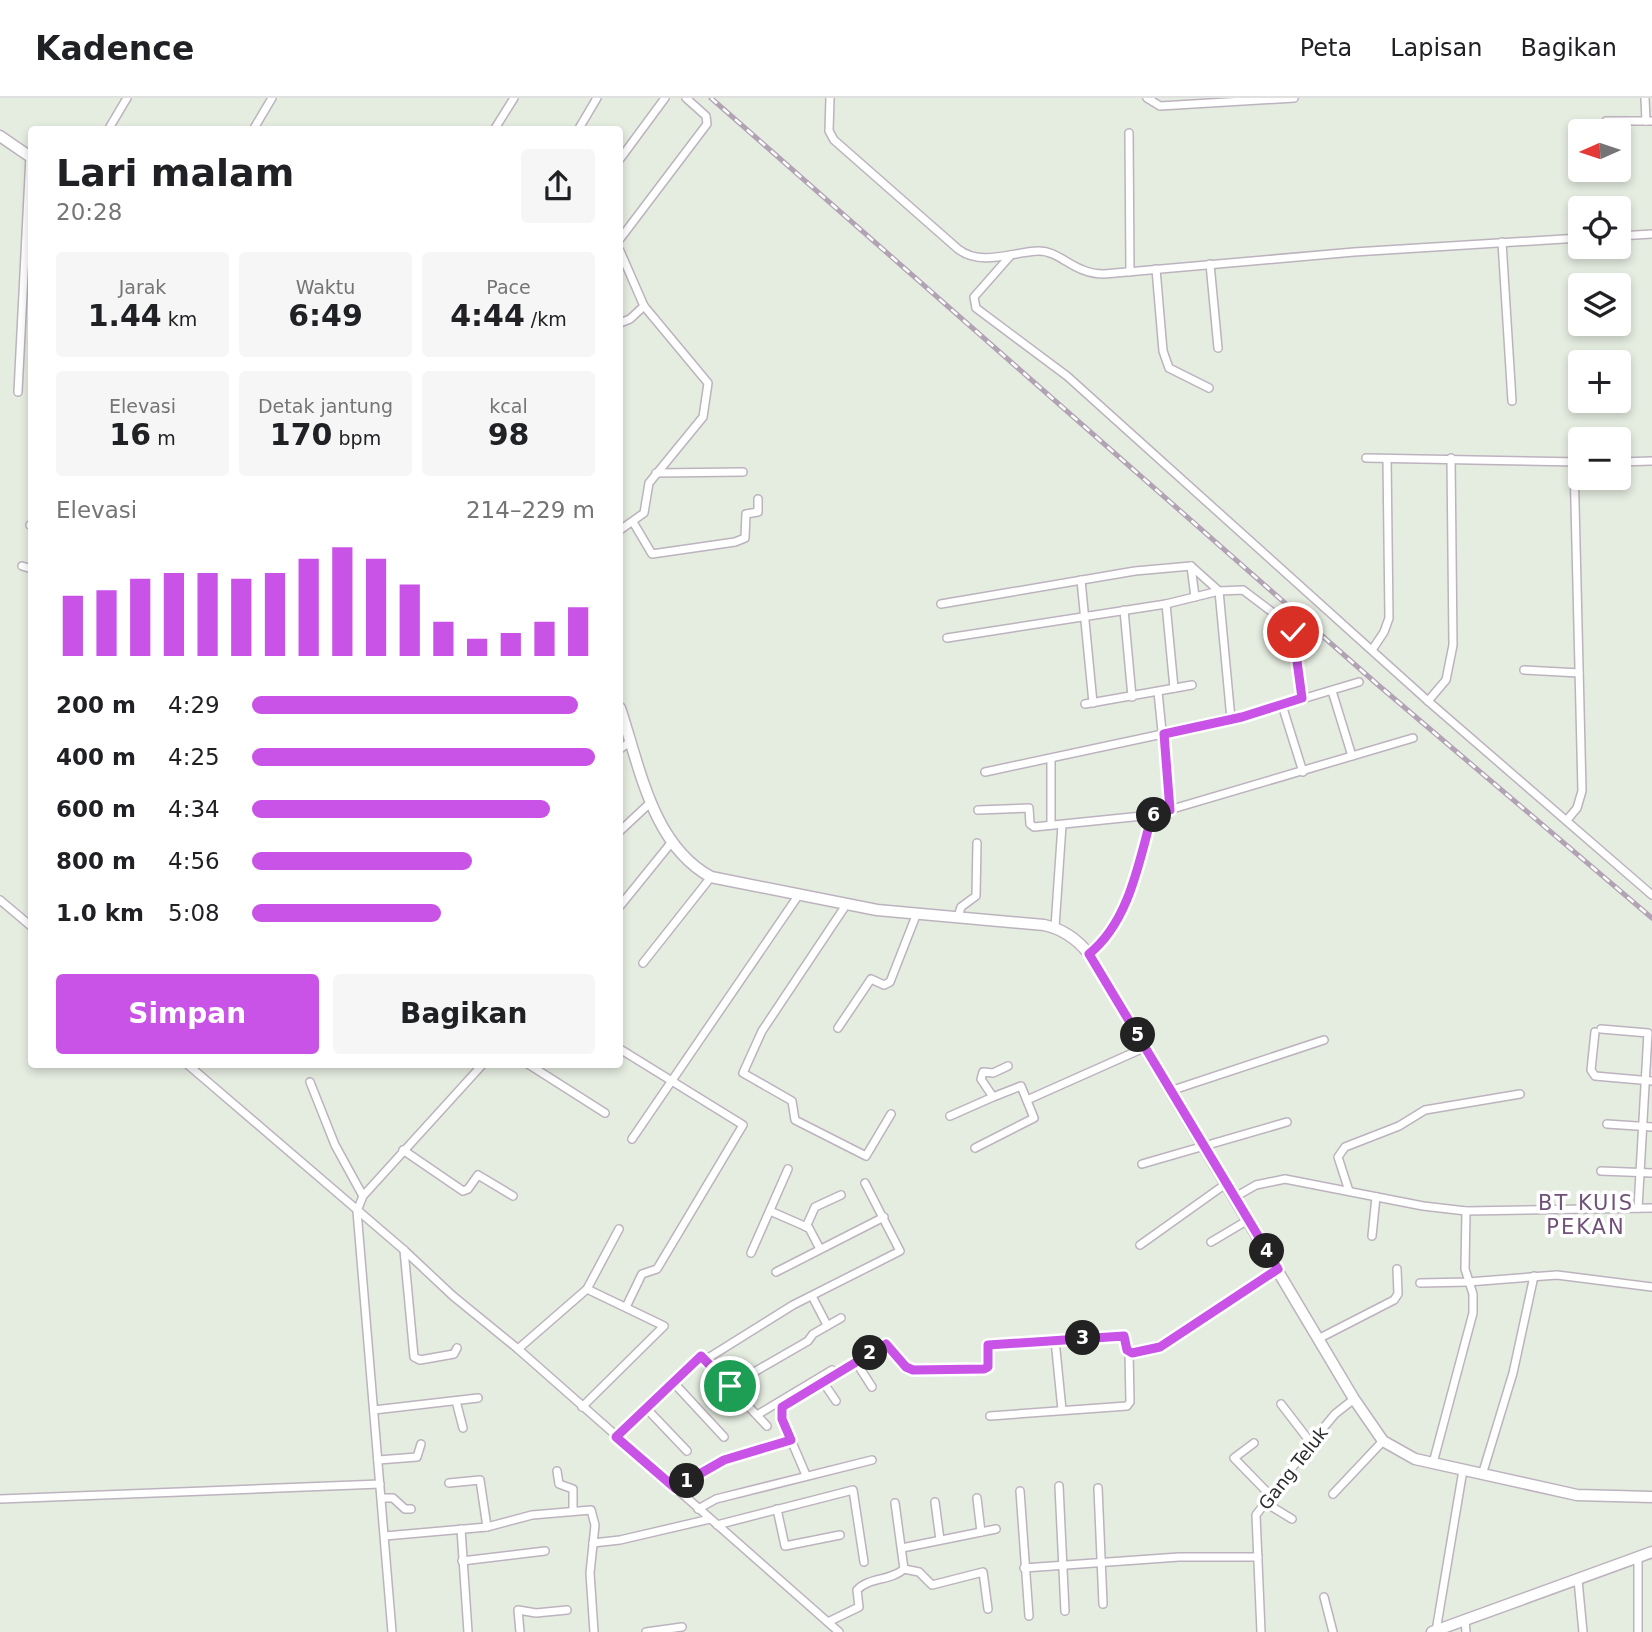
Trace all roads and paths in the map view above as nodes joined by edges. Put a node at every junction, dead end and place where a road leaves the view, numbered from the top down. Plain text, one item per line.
1 (127, 98) edge
2 (272, 98) edge
3 (514, 98) edge
4 (597, 98) edge
5 (665, 98) edge
6 (686, 98) edge
7 (830, 98) edge
8 (1279, 98) edge
9 (1294, 98) edge
10 (1645, 98) edge
11 (1148, 99) edge
12 (1225, 100) edge
13 (1631, 121) edge
14 (1649, 121) edge
15 (110, 126) edge
16 (255, 126) edge
17 (496, 126) edge
18 (580, 126) edge
19 (1129, 133) dead end
20 (0, 136) edge
21 (28, 155) edge
22 (623, 155) edge
23 (28, 211) edge
24 (1652, 234) edge
25 (623, 235) edge
26 (1631, 235) edge
27 (1568, 238) edge
28 (1502, 242) junction
29 (1010, 255) junction
30 (623, 258) edge
31 (1210, 264) junction
32 (1156, 269) junction
33 (1130, 272) junction
34 (644, 306) junction
35 (623, 322) edge
36 (1218, 348) dead end
37 (1178, 385) dead end
38 (1209, 388) dead end
39 (18, 392) dead end
40 (1511, 401) dead end
41 (1366, 458) dead end
42 (1387, 458) junction
43 (1451, 458) junction
44 (1568, 461) edge
45 (1652, 461) edge
46 (1631, 462) edge
47 (743, 472) dead end
48 (656, 473) junction
49 (1577, 490) edge
50 (758, 499) dead end
51 (633, 522) junction
52 (623, 528) edge
53 (22, 566) dead end
54 (1191, 566) junction
55 (28, 568) edge
56 (1081, 580) junction
57 (1219, 591) junction
58 (1195, 597) junction
59 (941, 604) dead end
60 (1166, 604) junction
61 (1124, 610) junction
62 (1083, 616) junction
63 (947, 638) dead end
64 (1372, 650) junction
65 (1524, 670) dead end
66 (1579, 673) junction
67 (1359, 682) dead end
68 (1192, 685) dead end
69 (1174, 688) junction
70 (1332, 691) junction
71 (1158, 692) junction
72 (1132, 697) junction
73 (1302, 698) junction
74 (1428, 701) junction
75 (1282, 705) junction
76 (623, 717) edge
77 (1231, 719) junction
78 (1164, 734) junction
79 (1413, 738) dead end
80 (631, 741) junction
81 (623, 746) edge
82 (1352, 756) junction
83 (1051, 759) junction
84 (985, 772) dead end
85 (1303, 772) junction
86 (651, 802) junction
87 (978, 810) dead end
88 (1170, 810) junction
89 (1152, 815) junction
90 (1567, 820) junction
91 (1051, 825) junction
92 (1062, 825) junction
93 (623, 828) edge
94 (671, 843) junction
95 (977, 843) dead end
96 (711, 877) junction
97 (1652, 895) edge
98 (798, 896) junction
99 (0, 900) edge
100 (623, 902) edge
101 (845, 905) junction
102 (917, 912) junction
103 (958, 917) junction
104 (28, 924) edge
105 (1055, 927) junction
106 (1089, 954) junction
107 (643, 963) dead end
108 (838, 1028) dead end
109 (1650, 1033) edge
110 (1324, 1040) dead end
111 (1146, 1047) junction
112 (623, 1051) edge
113 (1008, 1066) dead end
114 (192, 1068) edge
115 (478, 1068) edge
116 (534, 1068) edge
117 (1648, 1081) edge
118 (310, 1082) dead end
119 (672, 1082) junction
120 (1173, 1090) junction
121 (1520, 1094) dead end
122 (993, 1097) junction
123 (1027, 1100) junction
124 (605, 1113) dead end
125 (891, 1114) dead end
126 (950, 1116) dead end
127 (1287, 1122) dead end
128 (1607, 1124) dead end
129 (1642, 1127) junction
130 (1652, 1127) edge
131 (632, 1139) dead end
132 (1206, 1147) junction
133 (975, 1148) dead end
134 (403, 1150) junction
135 (1142, 1164) dead end
136 (788, 1169) dead end
137 (1601, 1171) dead end
138 (1639, 1172) junction
139 (1652, 1173) edge
140 (865, 1183) dead end
141 (1227, 1183) junction
142 (1349, 1191) junction
143 (841, 1195) dead end
144 (363, 1196) junction
145 (513, 1196) dead end
146 (1235, 1197) junction
147 (1377, 1197) junction
148 (1638, 1208) junction
149 (1652, 1208) edge
150 (1466, 1210) junction
151 (357, 1211) junction
152 (769, 1211) junction
153 (884, 1217) junction
154 (1248, 1220) junction
155 (806, 1227) junction
156 (620, 1229) dead end
157 (1372, 1236) dead end
158 (1211, 1242) dead end
159 (1140, 1245) dead end
160 (820, 1249) junction
161 (404, 1250) junction
162 (751, 1253) dead end
163 (1278, 1269) junction
164 (1397, 1269) dead end
165 (776, 1272) dead end
166 (1534, 1276) junction
167 (1468, 1282) junction
168 (1420, 1283) dead end
169 (1652, 1287) edge
170 (587, 1289) junction
171 (812, 1296) junction
172 (626, 1307) junction
173 (841, 1318) dead end
174 (827, 1325) junction
175 (1320, 1338) junction
176 (1055, 1340) junction
177 (457, 1348) dead end
178 (518, 1349) junction
179 (1129, 1352) junction
180 (705, 1360) junction
181 (856, 1362) junction
182 (832, 1370) dead end
183 (823, 1381) junction
184 (673, 1382) junction
185 (730, 1386) junction
186 (872, 1387) dead end
187 (478, 1398) dead end
188 (1354, 1399) junction
189 (456, 1401) junction
190 (836, 1401) dead end
191 (1282, 1404) dead end
192 (582, 1407) junction
193 (646, 1408) junction
194 (374, 1410) junction
195 (1062, 1410) junction
196 (757, 1415) junction
197 (990, 1416) dead end
198 (767, 1426) dead end
199 (463, 1428) dead end
200 (616, 1437) junction
201 (724, 1437) dead end
202 (791, 1440) junction
203 (1383, 1441) junction
204 (1254, 1443) dead end
205 (1311, 1443) junction
206 (421, 1444) dead end
207 (687, 1451) dead end
208 (378, 1460) junction
209 (872, 1460) dead end
210 (1433, 1463) junction
211 (1464, 1470) junction
212 (557, 1471) dead end
213 (806, 1475) junction
214 (1482, 1475) junction
215 (449, 1483) dead end
216 (380, 1484) junction
217 (1059, 1486) dead end
218 (675, 1488) junction
219 (1098, 1488) dead end
220 (1020, 1491) dead end
221 (1333, 1494) dead end
222 (1270, 1495) junction
223 (1652, 1497) edge
224 (382, 1498) junction
225 (977, 1498) dead end
226 (0, 1499) edge
227 (935, 1502) dead end
228 (1264, 1502) junction
229 (895, 1503) dead end
230 (411, 1509) dead end
231 (698, 1509) junction
232 (777, 1509) junction
233 (573, 1510) junction
234 (710, 1519) junction
235 (1292, 1519) dead end
236 (717, 1525) junction
237 (487, 1527) junction
238 (461, 1529) junction
239 (996, 1529) dead end
240 (981, 1532) junction
241 (840, 1535) dead end
242 (385, 1536) junction
243 (940, 1540) junction
244 (593, 1543) junction
245 (902, 1548) junction
246 (545, 1551) dead end
247 (1652, 1552) edge
248 (1258, 1557) junction
249 (1638, 1557) junction
250 (462, 1561) junction
251 (863, 1562) dead end
252 (1100, 1563) junction
253 (1062, 1565) junction
254 (1024, 1568) junction
255 (904, 1569) junction
256 (1578, 1580) junction
257 (1324, 1597) dead end
258 (1103, 1604) dead end
259 (988, 1609) dead end
260 (567, 1610) dead end
261 (1065, 1611) dead end
262 (1029, 1616) dead end
263 (828, 1622) junction
264 (1465, 1626) edge
265 (682, 1627) dead end
266 (1434, 1631) edge
267 (392, 1632) edge
268 (468, 1632) edge
269 (520, 1632) edge
270 (594, 1632) edge
271 (646, 1632) edge
272 (839, 1632) edge
273 (1261, 1632) edge
274 (1333, 1632) edge
275 (1583, 1632) edge
276 (1638, 1632) edge

1 - 15 street
2 - 16 street
3 - 17 street
4 - 18 street
5 - 22 street
6 - 25 street
7 - 29 street
8 - 9 street
8 - 12 street
10 - 14 street
11 - 12 street
13 - 14 street
19 - 33 street
20 - 21 street
23 - 39 street
24 - 26 street
27 - 28 street
28 - 31 street
28 - 40 street
29 - 33 street
29 - 64 street
30 - 34 street
31 - 32 street
31 - 36 street
32 - 33 street
32 - 37 street
32 - 38 street
34 - 35 street
34 - 48 street
41 - 42 street
42 - 43 street
42 - 64 street
43 - 44 street
43 - 74 street
45 - 46 street
47 - 48 street
48 - 51 street
49 - 66 street
50 - 51 street
51 - 52 street
53 - 55 street
54 - 56 street
54 - 57 street
54 - 58 street
56 - 59 street
56 - 62 street
57 - 58 street
57 - 73 street
57 - 77 street
58 - 60 street
60 - 61 street
60 - 69 street
61 - 62 street
61 - 72 street
62 - 63 street
62 - 72 street
64 - 74 street
65 - 66 street
66 - 90 street
67 - 70 street
68 - 69 street
69 - 71 street
70 - 73 street
70 - 82 street
71 - 72 street
71 - 78 street
73 - 75 street
74 - 90 street
75 - 77 street
75 - 85 street
76 - 80 street
77 - 78 street
78 - 83 street
78 - 88 street
79 - 82 street
80 - 81 street
80 - 86 street
82 - 85 street
83 - 84 street
83 - 91 street
85 - 88 street
86 - 93 street
86 - 94 street
87 - 91 street
88 - 89 street
89 - 92 street
89 - 106 street
90 - 97 street
91 - 92 street
92 - 105 street
94 - 96 street
94 - 100 street
95 - 103 street
96 - 98 street
96 - 107 street
98 - 101 street
98 - 119 street
99 - 104 street
101 - 102 street
101 - 125 street
102 - 103 street
102 - 108 street
103 - 105 street
105 - 106 street
106 - 111 street
109 - 117 street
109 - 117 street
110 - 120 street
111 - 120 street
111 - 123 street
112 - 119 street
113 - 122 street
114 - 151 street
115 - 134 street
116 - 124 street
117 - 129 street
118 - 144 street
119 - 131 street
119 - 172 street
120 - 132 street
121 - 142 street
122 - 123 street
122 - 126 street
123 - 133 street
127 - 132 street
128 - 129 street
129 - 130 street
129 - 138 street
132 - 135 street
132 - 141 street
134 - 144 street
134 - 145 street
136 - 152 street
137 - 138 street
138 - 139 street
138 - 148 street
140 - 153 street
141 - 146 street
141 - 159 street
142 - 146 street
142 - 147 street
143 - 155 street
144 - 151 street
146 - 154 street
147 - 150 street
147 - 157 street
148 - 149 street
148 - 150 street
150 - 167 street
151 - 161 street
151 - 194 street
152 - 155 street
152 - 162 street
153 - 160 street
153 - 171 street
154 - 158 street
154 - 163 street
155 - 160 street
156 - 170 street
160 - 165 street
161 - 177 street
161 - 178 street
163 - 175 street
163 - 179 street
164 - 175 street
166 - 167 street
166 - 169 street
166 - 214 street
167 - 168 street
167 - 210 street
170 - 172 street
170 - 178 street
171 - 174 street
171 - 180 street
172 - 192 street
173 - 174 street
174 - 185 street
175 - 188 street
176 - 179 street
176 - 181 street
176 - 195 street
178 - 192 street
179 - 195 street
180 - 184 street
180 - 185 street
181 - 183 street
181 - 186 street
182 - 196 street
183 - 190 street
183 - 202 street
184 - 193 street
184 - 201 street
185 - 196 street
187 - 189 street
188 - 203 street
188 - 205 street, Gang Teluk
189 - 194 street
189 - 199 street
191 - 205 street
192 - 200 street
193 - 200 street
193 - 207 street
194 - 208 street
195 - 197 street
196 - 198 street
200 - 218 street
202 - 213 street
202 - 218 street
203 - 210 street
203 - 221 street
204 - 222 street
205 - 222 street, Gang Teluk
206 - 208 street
208 - 216 street
209 - 213 street
210 - 211 street
211 - 214 street
211 - 266 street
212 - 233 street
213 - 231 street
214 - 223 street
215 - 237 street
216 - 224 street
216 - 226 street
217 - 253 street
218 - 231 street
219 - 252 street
220 - 254 street
222 - 228 street, Gang Teluk
224 - 230 street
224 - 242 street
225 - 240 street
227 - 243 street
228 - 235 street
228 - 248 street, Gang Teluk
229 - 245 street
231 - 234 street
232 - 236 street
232 - 241 street
232 - 251 street
233 - 237 street
233 - 244 street
234 - 236 street
234 - 244 street
236 - 263 street
237 - 238 street
238 - 242 street
238 - 250 street
239 - 240 street
240 - 243 street
242 - 267 street
243 - 245 street
244 - 270 street
245 - 255 street
246 - 250 street
247 - 249 street
248 - 252 street
248 - 273 street, Gang Teluk
249 - 256 street
249 - 276 street
250 - 268 street
252 - 253 street
252 - 258 street
253 - 254 street
253 - 261 street
254 - 262 street
255 - 259 street
255 - 263 street
256 - 264 street
256 - 275 street
257 - 274 street
260 - 269 street
263 - 272 street
264 - 266 street
265 - 271 street

